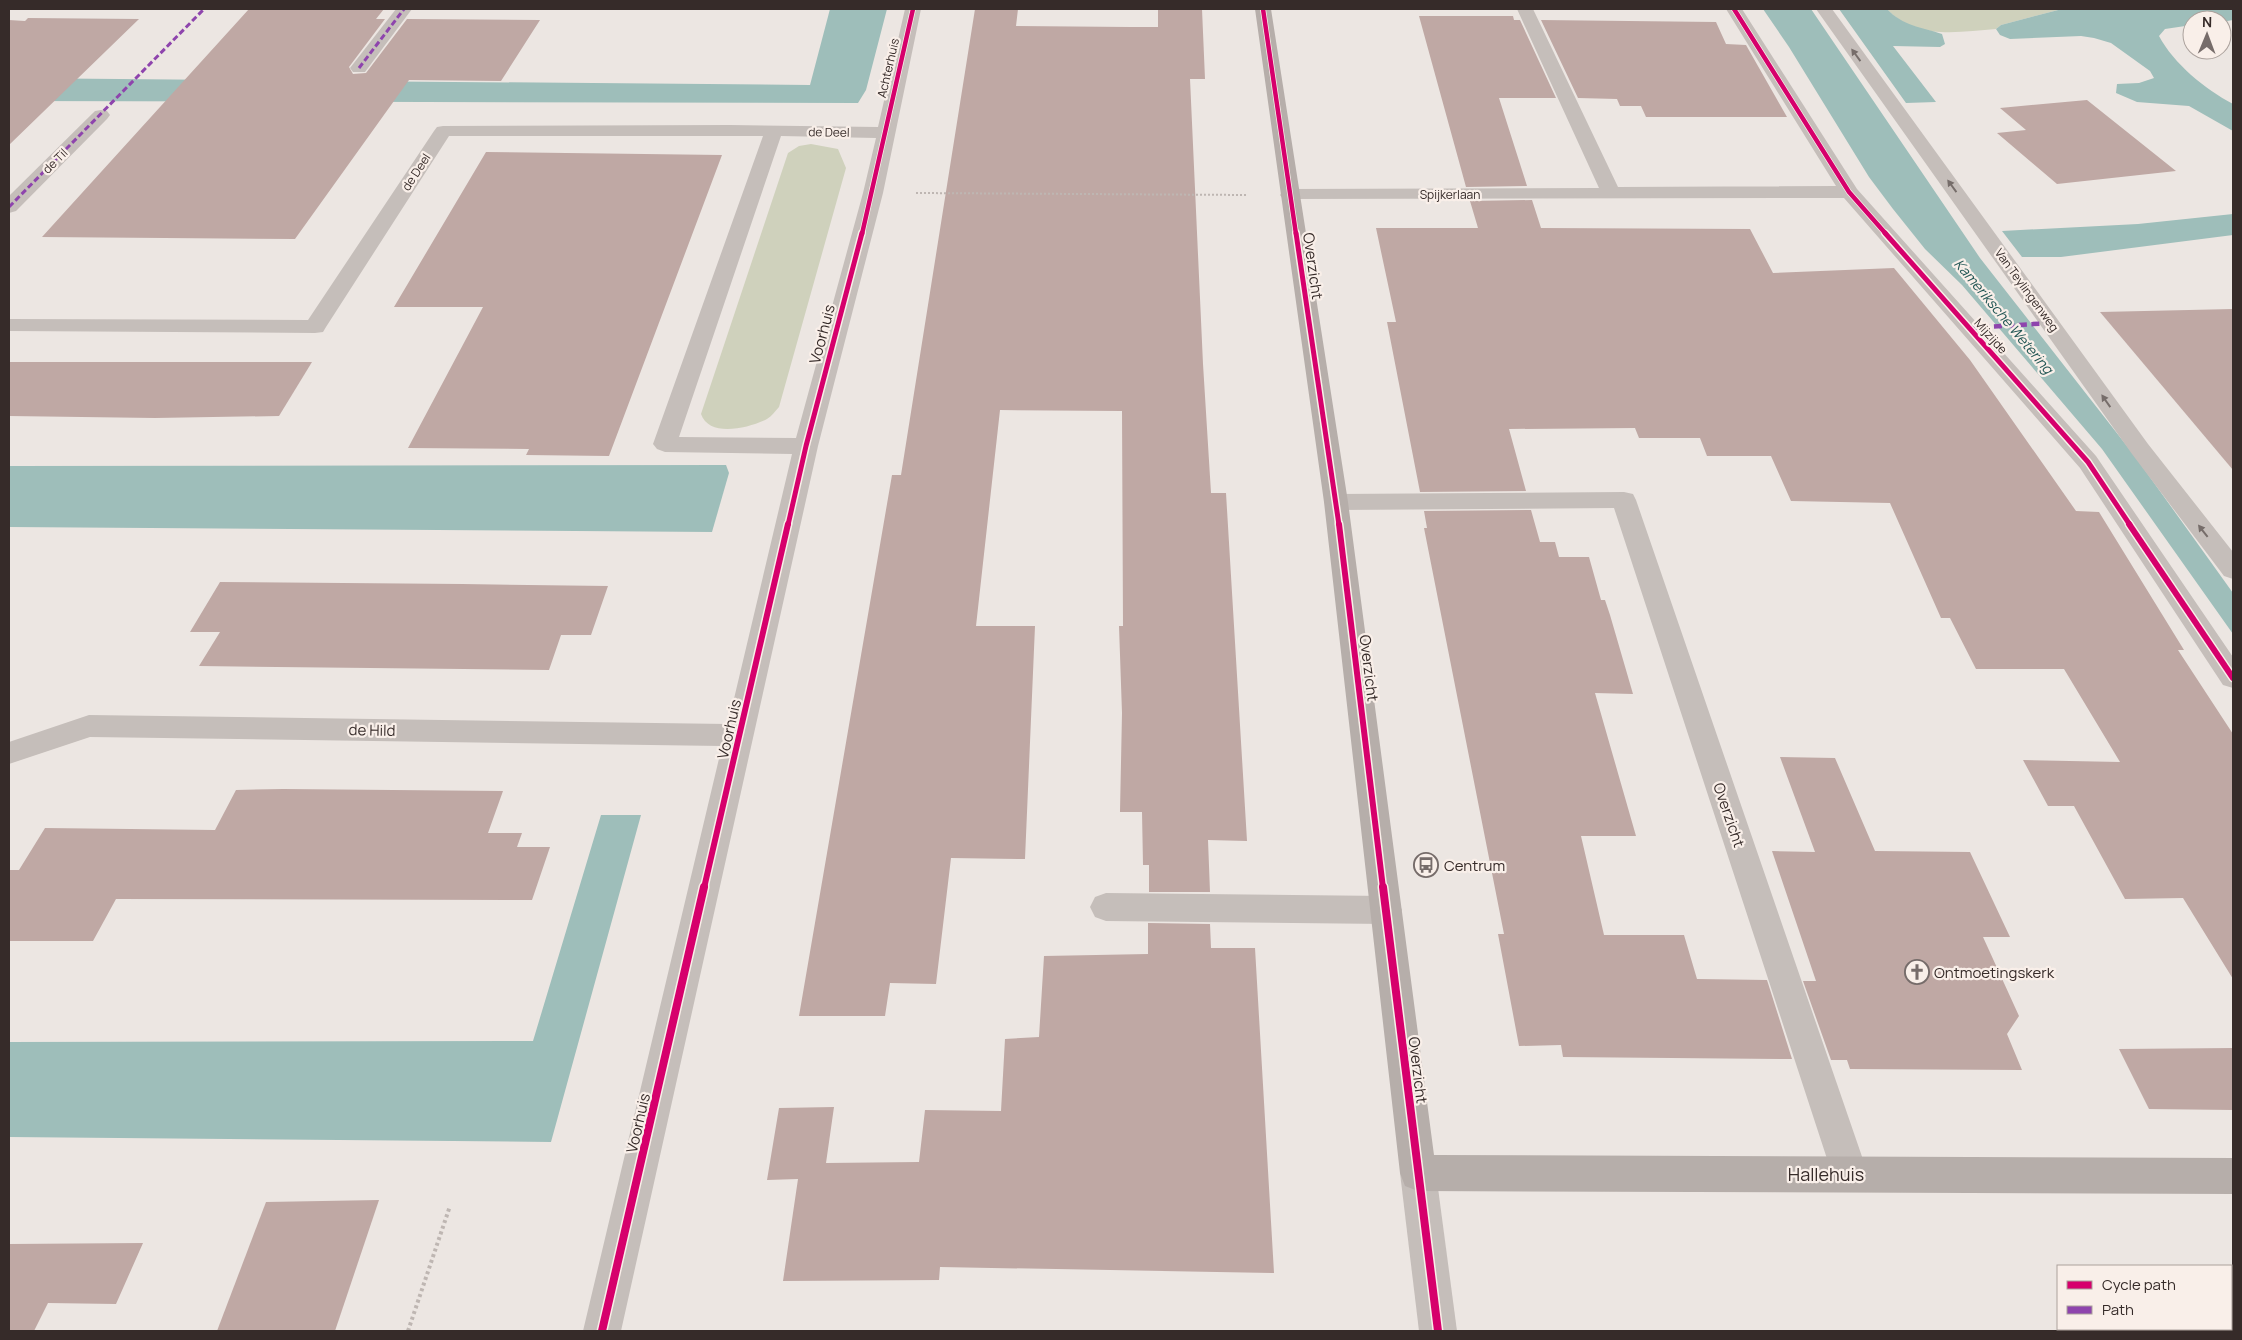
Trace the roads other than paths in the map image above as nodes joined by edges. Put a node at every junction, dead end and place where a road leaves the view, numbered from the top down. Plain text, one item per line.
1 (404, 9) edge
2 (913, 9) edge
3 (1262, 9) edge
4 (1525, 9) edge
5 (1734, 9) edge
6 (1824, 9) edge
7 (359, 68) dead end
8 (101, 115) dead end
9 (774, 131) junction
10 (885, 133) junction
11 (1849, 192) junction
12 (1610, 193) junction
13 (1290, 195) junction
14 (9, 207) edge
15 (9, 325) edge
16 (806, 446) junction
17 (1336, 502) junction
18 (2233, 570) edge
19 (2233, 678) edge
20 (740, 735) junction
21 (9, 753) edge
22 (1106, 907) dead end
23 (1386, 910) junction
24 (1418, 1173) junction
25 (1850, 1174) junction
26 (2233, 1176) edge
27 (602, 1331) edge
28 (1438, 1331) edge

1 - 7 street
2 - 10 street, Achterhuis
3 - 13 street, Overzicht
4 - 12 street
5 - 11 street, Mijzijde
18 -> 6 street, Van Teylingenweg
8 - 14 street, de Til
9 - 10 street, de Deel
9 - 15 street, de Deel
9 - 16 street
10 - 16 street, Voorhuis
11 - 12 street, Spijkerlaan
11 - 19 street, Mijzijde
12 - 13 street, Spijkerlaan
13 - 17 street, Overzicht
16 - 20 street, Voorhuis
17 - 23 street, Overzicht
17 - 25 street, Overzicht
20 - 21 street, de Hild
20 - 27 street, Voorhuis
22 - 23 street
23 - 24 street, Overzicht
24 - 25 street, Hallehuis
24 - 28 street, Overzicht
25 - 26 street, Hallehuis

